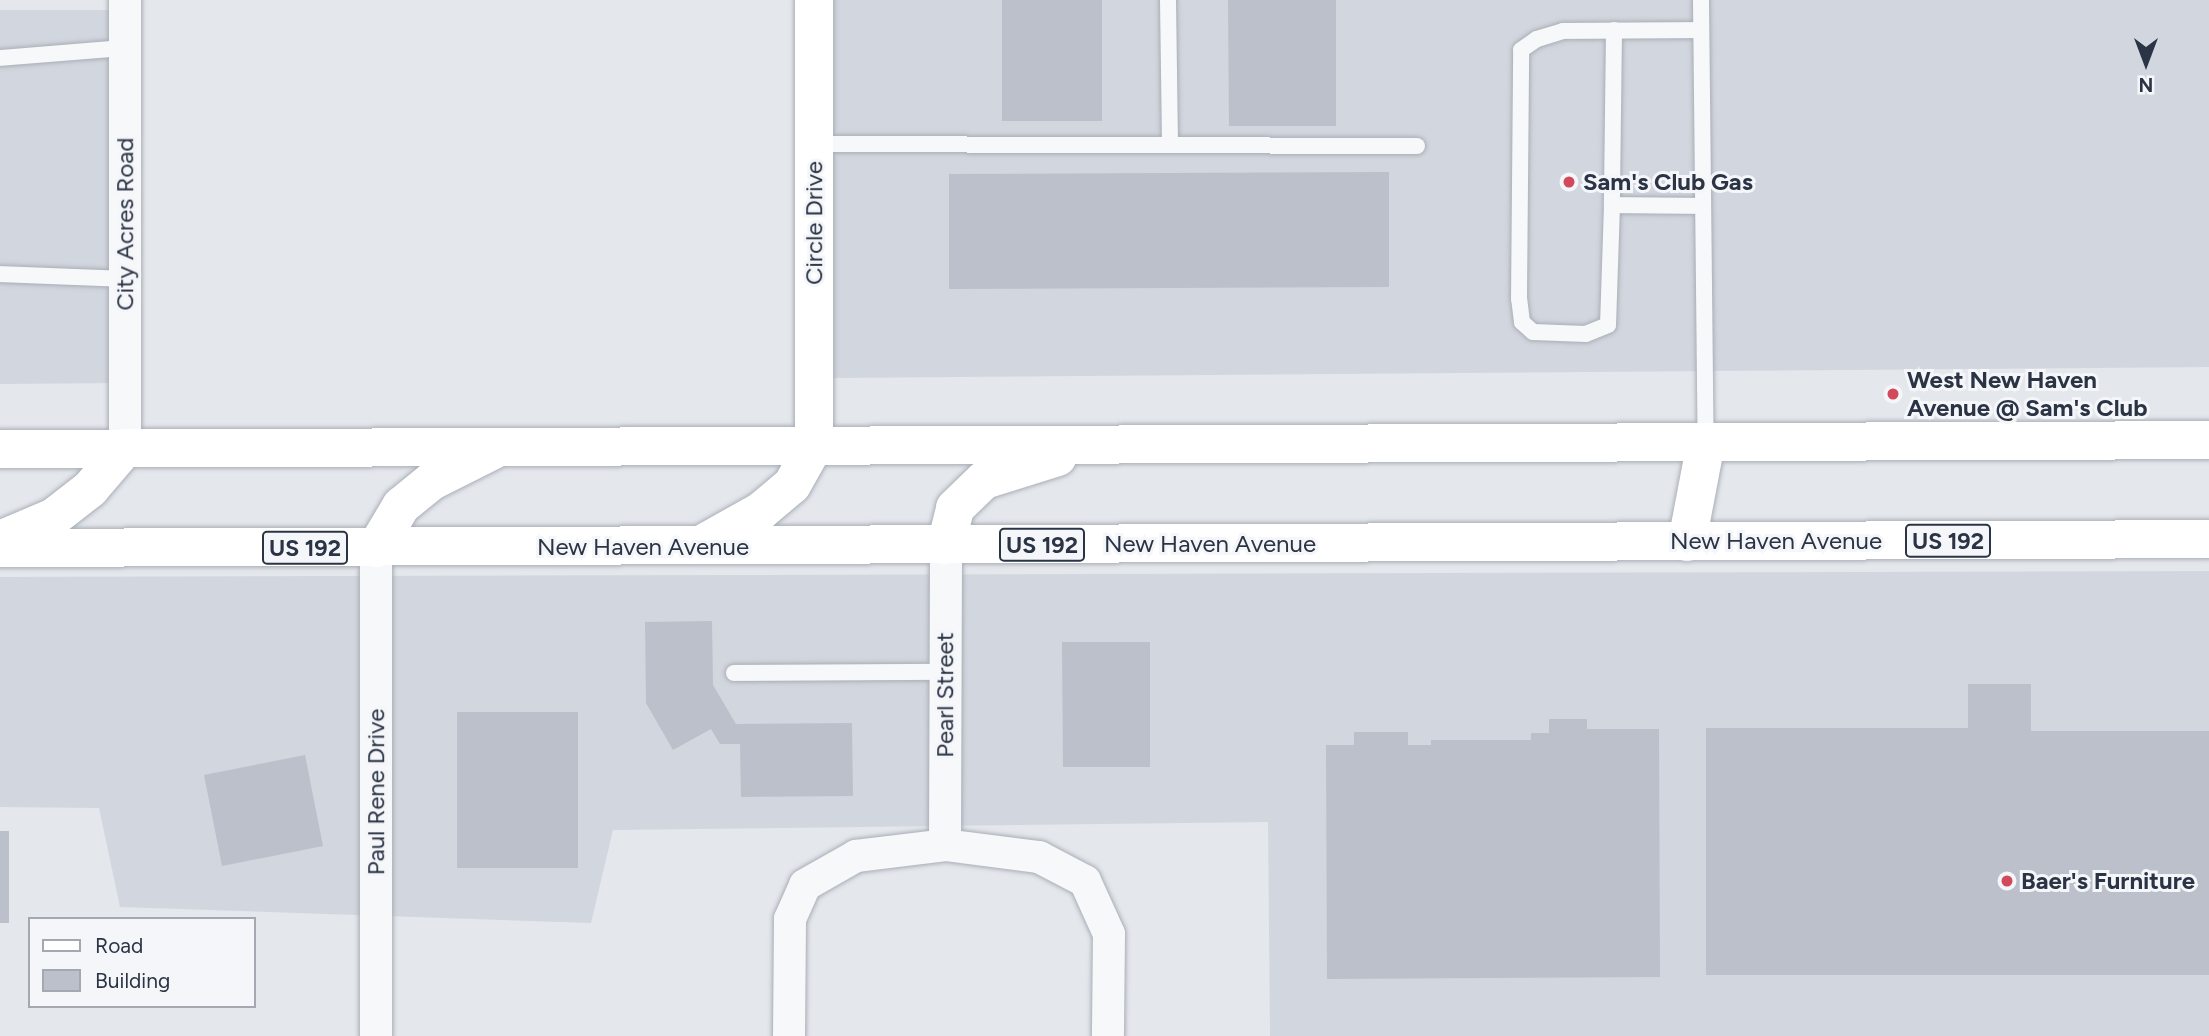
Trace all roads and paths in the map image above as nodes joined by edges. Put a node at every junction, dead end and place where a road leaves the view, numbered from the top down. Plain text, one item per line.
1 (125, 0) edge
2 (814, 0) edge
3 (1168, 0) edge
4 (1701, 0) edge
5 (1614, 30) junction
6 (1702, 30) junction
7 (125, 48) junction
8 (0, 58) edge
9 (814, 144) junction
10 (1170, 145) junction
11 (1418, 146) dead end
12 (1612, 205) junction
13 (1703, 206) junction
14 (0, 274) edge
15 (125, 279) junction
16 (2209, 440) edge
17 (1706, 442) junction
18 (1097, 445) junction
19 (814, 446) junction
20 (499, 447) junction
21 (125, 448) junction
22 (0, 449) edge
23 (0, 540) edge
24 (2209, 540) edge
25 (1687, 542) junction
26 (946, 545) junction
27 (697, 546) junction
28 (0, 548) edge
29 (376, 548) junction
30 (945, 672) junction
31 (734, 673) dead end
32 (945, 845) junction
33 (376, 1036) edge
34 (789, 1036) edge
35 (1108, 1036) edge

1 - 7 street, City Acres Road
2 - 9 main road, Circle Drive
3 - 10 lane
4 - 6 lane
5 - 6 lane
5 - 12 lane
5 - 12 lane
6 - 13 lane
7 - 8 lane
7 - 15 street, City Acres Road
9 - 10 lane
9 - 19 main road, Circle Drive
10 - 11 lane
12 - 13 lane
13 - 17 lane
14 - 15 lane
15 - 21 street, City Acres Road
16 - 17 main road
17 - 18 main road
17 - 25 main road
18 - 19 main road
18 - 26 main road
19 - 20 main road
19 - 27 main road
20 - 21 main road
20 - 29 main road
21 - 22 main road
21 - 23 main road
24 - 25 main road, New Haven Avenue / US 192
25 - 26 main road, New Haven Avenue / US 192
26 - 27 main road, New Haven Avenue / US 192
26 - 30 street, Pearl Street
27 - 29 main road, New Haven Avenue / US 192
28 - 29 main road, New Haven Avenue / US 192
29 - 33 street, Paul Rene Drive
30 - 31 lane
30 - 32 street, Pearl Street
32 - 34 street
32 - 35 street

